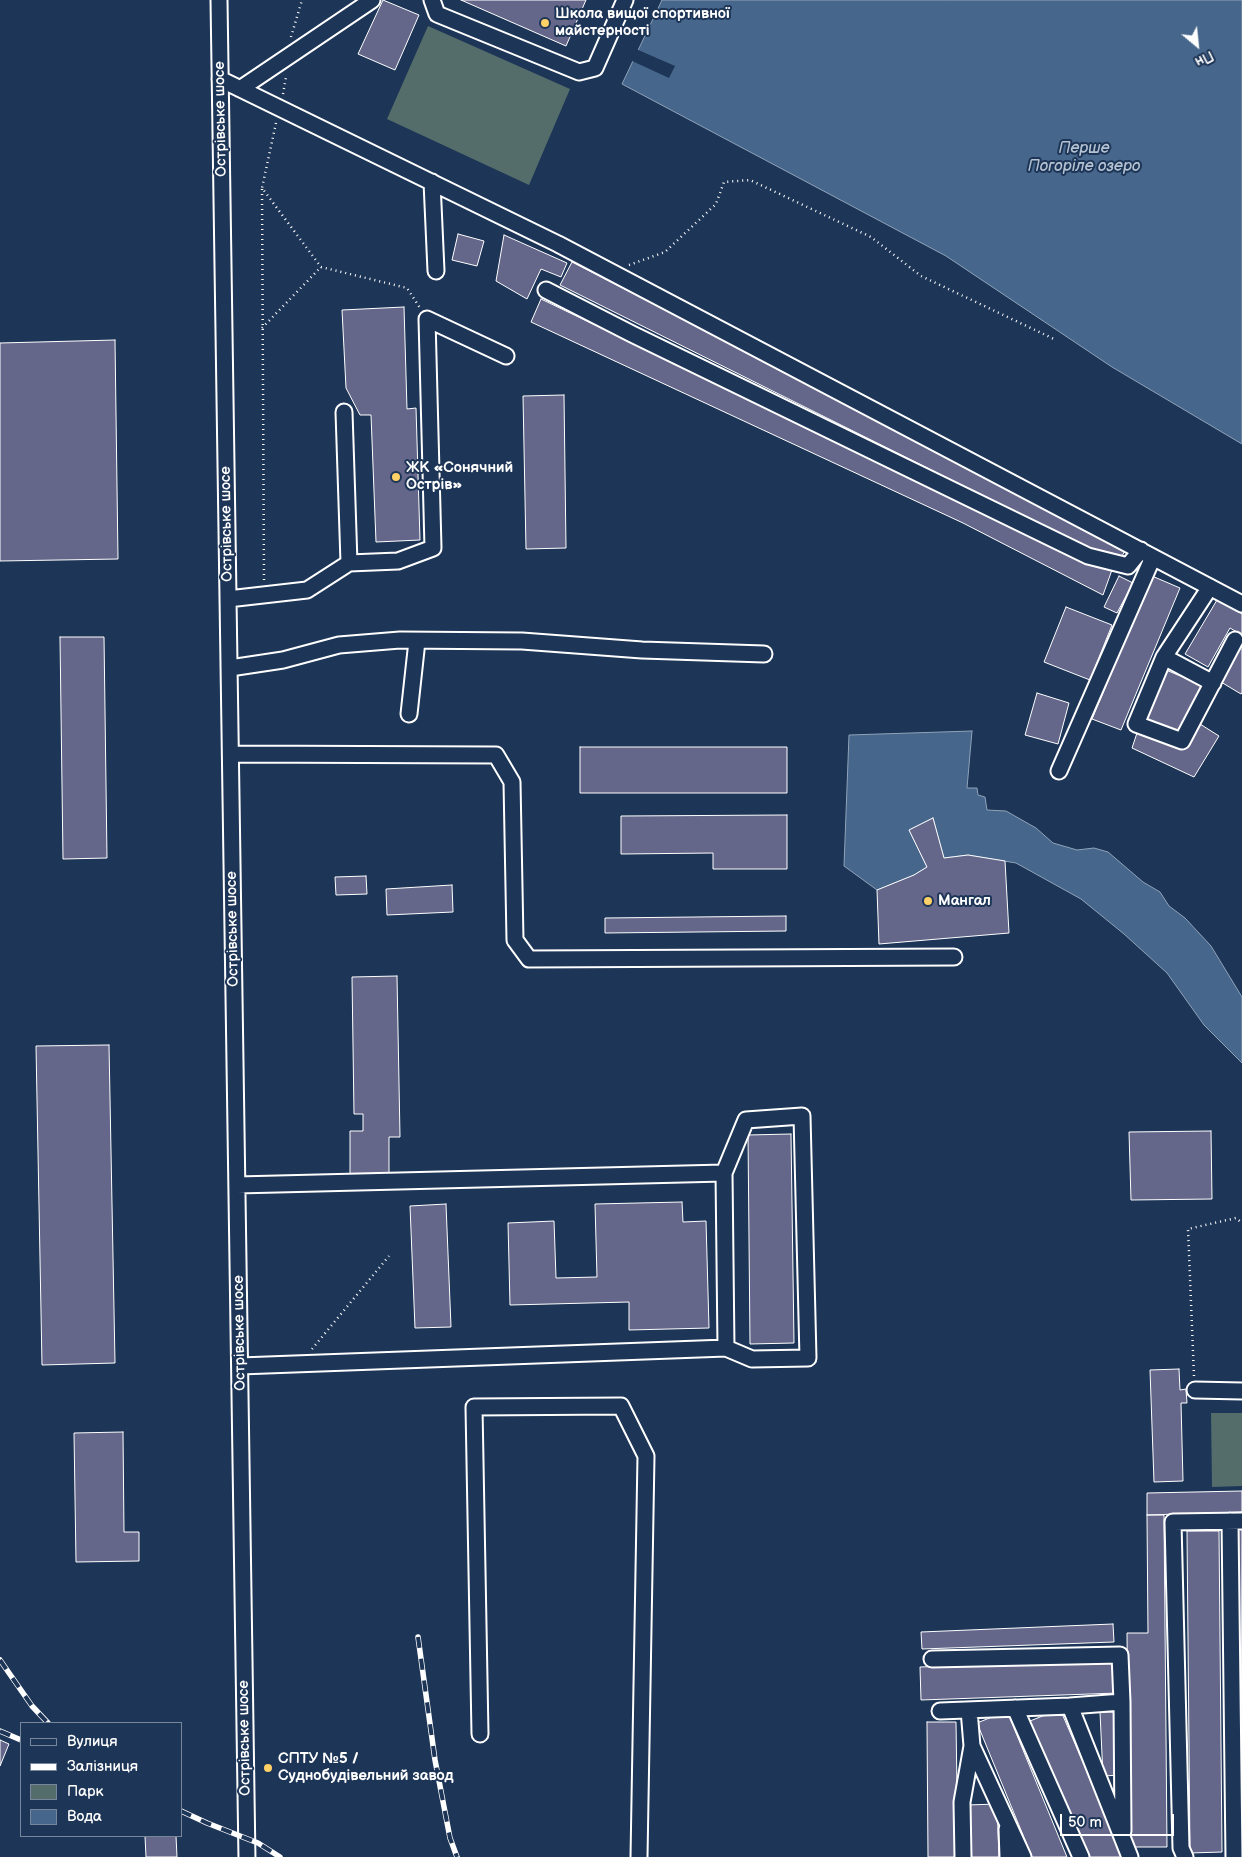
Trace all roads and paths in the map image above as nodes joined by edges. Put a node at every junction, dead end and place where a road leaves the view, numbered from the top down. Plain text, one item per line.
1 (219, 0) edge
2 (302, 0) edge
3 (372, 0) edge
4 (432, 0) edge
5 (625, 0) edge
6 (288, 56) junction
7 (220, 79) junction
8 (240, 89) junction
9 (280, 108) junction
10 (432, 182) junction
11 (262, 188) junction
12 (321, 267) junction
13 (436, 271) dead end
14 (611, 272) junction
15 (546, 290) dead end
16 (427, 319) junction
17 (262, 328) junction
18 (1054, 339) dead end
19 (506, 356) dead end
20 (344, 412) dead end
21 (1147, 554) junction
22 (349, 563) junction
23 (1210, 587) junction
24 (264, 594) junction
25 (228, 599) junction
26 (1242, 604) edge
27 (1235, 640) dead end
28 (417, 641) junction
29 (764, 654) dead end
30 (1164, 657) junction
31 (230, 668) junction
32 (1213, 683) junction
33 (409, 714) dead end
34 (231, 754) junction
35 (1059, 771) dead end
36 (954, 957) dead end
37 (724, 1173) junction
38 (237, 1185) junction
39 (1242, 1222) edge
40 (389, 1256) dead end
41 (726, 1348) junction
42 (300, 1364) junction
43 (240, 1366) junction
44 (1195, 1390) joint
45 (1242, 1391) edge
46 (1236, 1521) edge
47 (932, 1659) dead end
48 (1122, 1702) junction
49 (1070, 1706) junction
50 (1015, 1708) junction
51 (969, 1710) junction
52 (940, 1711) dead end
53 (480, 1734) dead end
54 (972, 1746) junction
55 (1006, 1820) junction
56 (1123, 1839) junction
57 (247, 1857) edge
58 (639, 1857) edge
59 (963, 1857) edge
60 (1008, 1857) edge
61 (1023, 1857) edge
62 (1081, 1857) edge
63 (1130, 1857) edge
64 (1185, 1857) edge
65 (1234, 1857) edge

1 - 7 street, Острівське шосе
2 - 6 path
3 - 6 street
4 - 5 street
6 - 8 street
6 - 9 path
7 - 8 street
7 - 25 street, Острівське шосе
8 - 9 street
9 - 10 street
9 - 11 path
10 - 13 street
10 - 14 street
11 - 12 path
11 - 17 path
12 - 16 path
12 - 17 path
14 - 18 path
14 - 21 street
15 - 21 street
16 - 19 street
16 - 22 street
17 - 24 path
20 - 22 street
21 - 23 street
21 - 35 street
22 - 24 street
23 - 26 street
23 - 30 street
24 - 25 street
25 - 31 street, Острівське шосе
27 - 32 street
28 - 29 street
28 - 31 street
28 - 33 street
30 - 32 street
30 - 32 street
31 - 34 street, Острівське шосе
34 - 36 street
34 - 38 street, Острівське шосе
37 - 38 street
37 - 41 street
37 - 41 street
38 - 43 street, Острівське шосе
39 - 44 path
40 - 42 path
41 - 42 street
42 - 43 street
43 - 57 street, Острівське шосе
44 - 45 street
46 - 64 street
46 - 65 street
47 - 48 street
48 - 49 street
48 - 56 street
49 - 50 street
49 - 56 street
50 - 51 street
50 - 62 street
51 - 52 street
51 - 54 street
53 - 58 street
54 - 55 street
54 - 59 street
55 - 60 street
55 - 61 street
56 - 63 street

